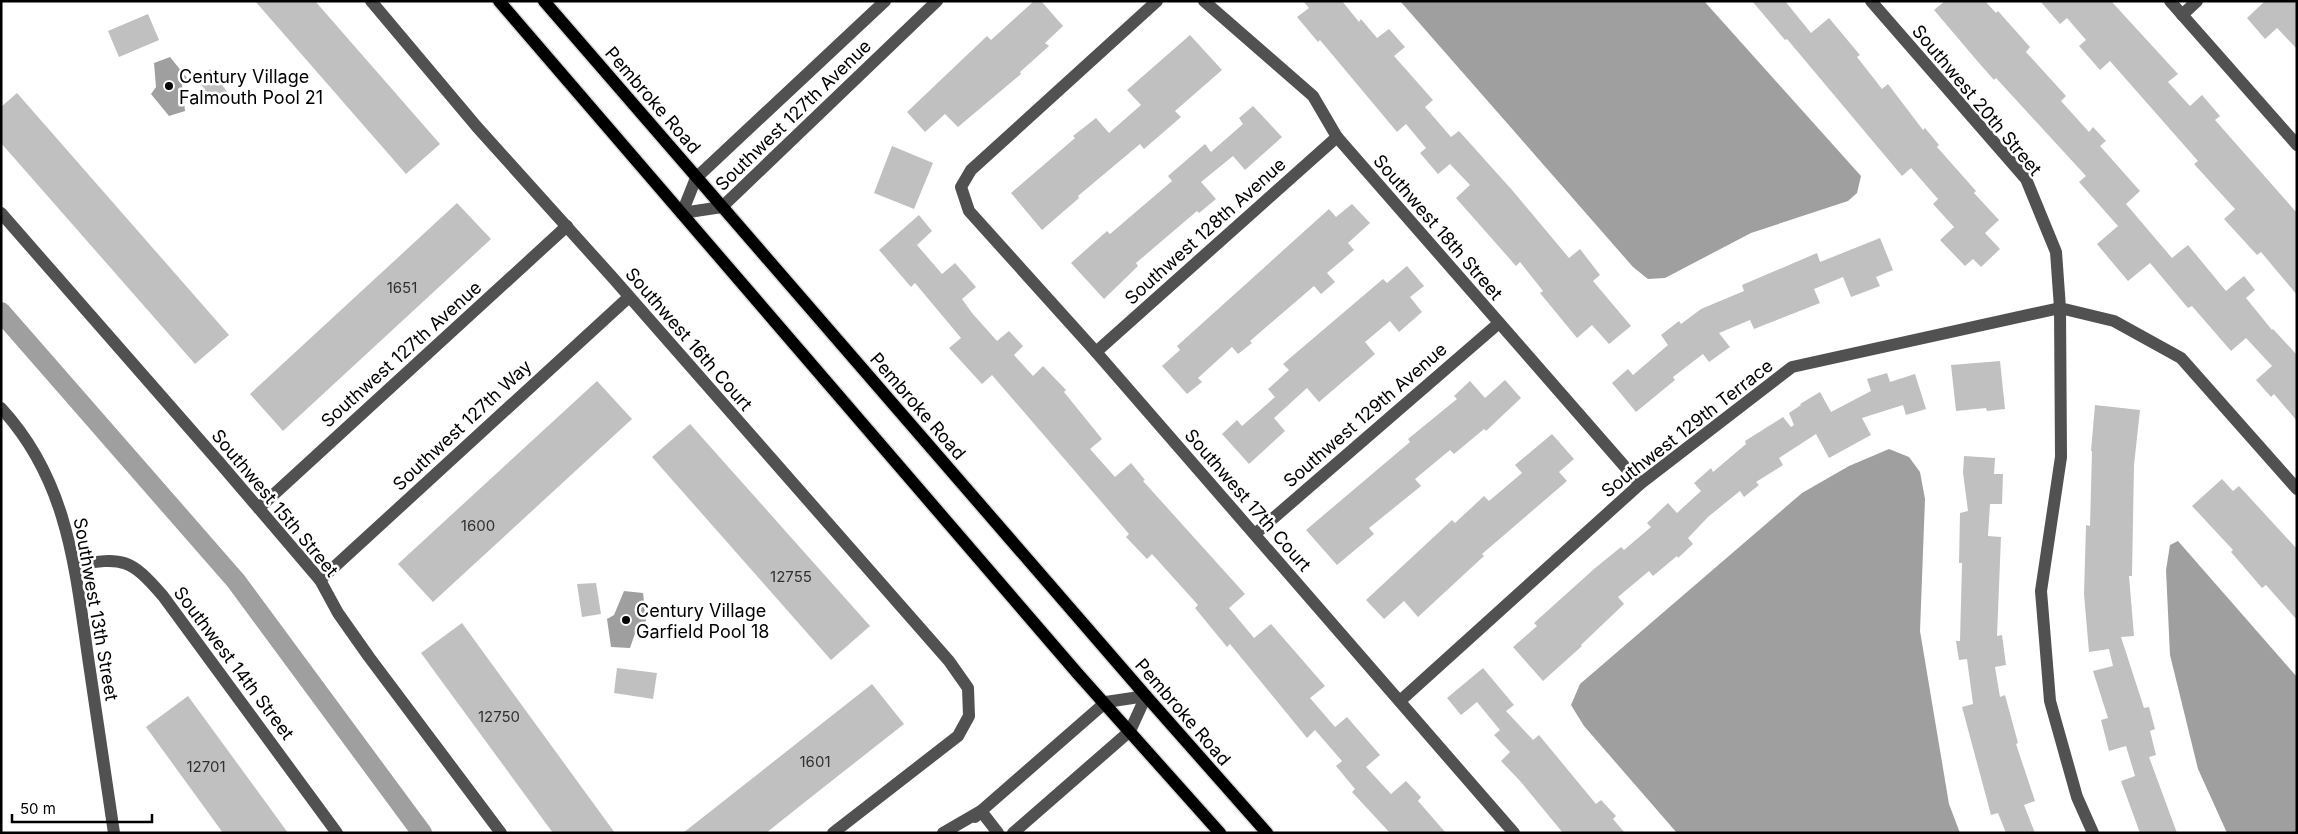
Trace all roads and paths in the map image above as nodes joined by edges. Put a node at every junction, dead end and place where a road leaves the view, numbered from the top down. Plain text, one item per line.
1 (371, 1) edge
2 (499, 1) edge
3 (544, 1) edge
4 (885, 1) edge
5 (937, 1) edge
6 (1157, 1) edge
7 (1204, 1) edge
8 (1871, 1) edge
9 (2170, 1) edge
10 (2197, 1) edge
11 (2182, 15) junction
12 (1336, 137) junction
13 (2297, 145) edge
14 (696, 178) junction
15 (722, 207) junction
16 (1, 213) edge
17 (682, 213) junction
18 (567, 226) junction
19 (629, 296) junction
20 (2060, 308) junction
21 (1499, 323) junction
22 (1096, 352) junction
23 (1, 408) edge
24 (1640, 484) junction
25 (2297, 489) edge
26 (259, 508) junction
27 (1255, 534) junction
28 (74, 565) junction
29 (320, 580) junction
30 (1146, 696) junction
31 (1400, 701) junction
32 (1106, 702) junction
33 (1130, 731) junction
34 (981, 811) junction
35 (114, 833) edge
36 (337, 833) edge
37 (501, 833) edge
38 (833, 833) edge
39 (943, 833) edge
40 (960, 833) edge
41 (998, 833) edge
42 (1013, 833) edge
43 (1220, 833) edge
44 (1267, 833) edge
45 (1514, 833) edge
46 (2093, 833) edge

1 - 18 street, Southwest 16th Court
2 - 17 main road
3 - 14 main road, Pembroke Road
4 - 14 street, Southwest 127th Avenue
5 - 15 street, Southwest 127th Avenue
6 - 22 street, Southwest 17th Court
7 - 12 street, Southwest 18th Street
8 - 20 street, Southwest 20th Street
9 - 11 street
10 - 11 street
11 - 13 street
12 - 21 street, Southwest 18th Street
12 - 22 street, Southwest 128th Avenue
14 - 15 main road, Pembroke Road
14 - 17 street, Southwest 127th Avenue
15 - 17 street, Southwest 127th Avenue
15 - 30 main road, Pembroke Road
16 - 26 street, Southwest 15th Street
17 - 32 main road
18 - 19 street, Southwest 16th Court
18 - 26 street, Southwest 127th Avenue
19 - 29 street, Southwest 127th Way
19 - 38 street, Southwest 16th Court
20 - 24 street, Southwest 129th Terrace
20 - 25 street
20 - 46 street, Southwest 20th Street
21 - 24 street, Southwest 18th Street
21 - 27 street, Southwest 129th Avenue
22 - 27 street, Southwest 17th Court
23 - 28 street, Southwest 13th Street
24 - 31 street, Southwest 129th Terrace
26 - 29 street, Southwest 15th Street
27 - 31 street, Southwest 17th Court
28 - 35 street, Southwest 13th Street
28 - 36 street, Southwest 14th Street
29 - 37 street, Southwest 15th Street
30 - 32 street
30 - 33 street
30 - 44 main road, Pembroke Road
31 - 45 street, Southwest 17th Court
32 - 33 main road
32 - 34 street
33 - 42 street
33 - 43 main road
34 - 39 street
34 - 40 street
34 - 41 street

